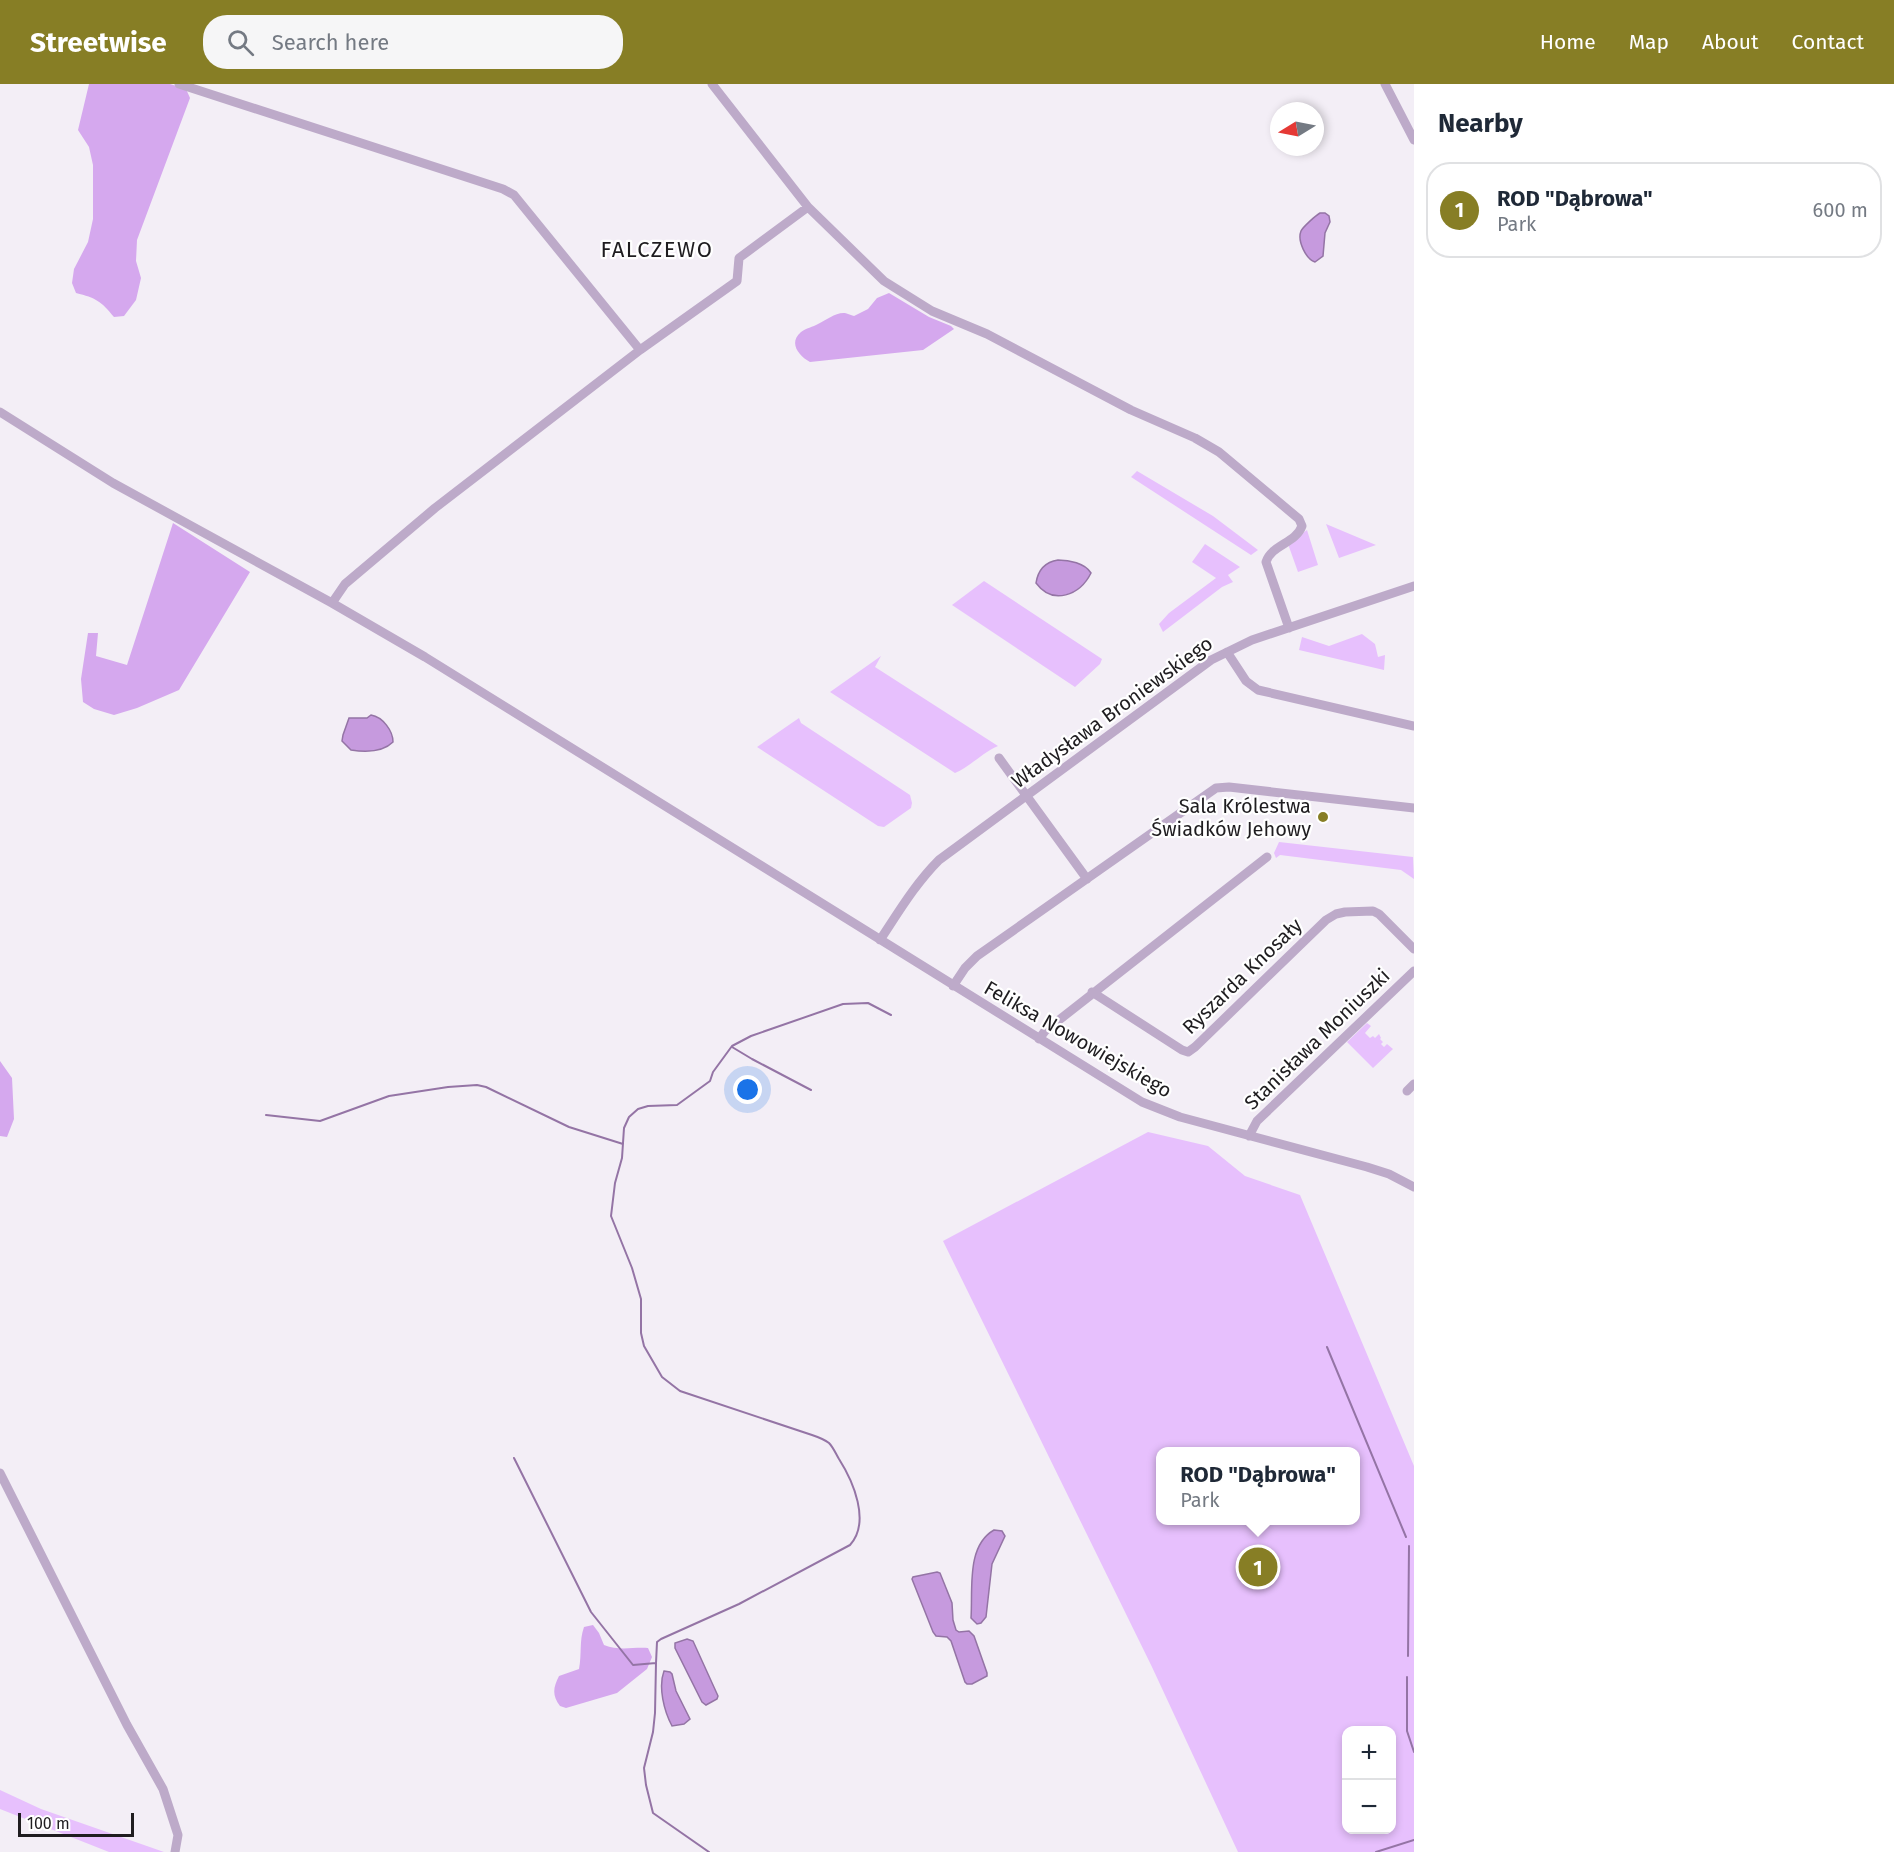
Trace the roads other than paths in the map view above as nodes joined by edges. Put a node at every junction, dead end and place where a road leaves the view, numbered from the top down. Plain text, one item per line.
1 (179, 84) edge
2 (712, 84) edge
3 (1384, 84) edge
4 (1414, 140) edge
5 (808, 207) junction
6 (640, 350) junction
7 (0, 412) edge
8 (1414, 586) edge
9 (332, 603) junction
10 (1289, 628) junction
11 (1227, 651) junction
12 (1414, 726) edge
13 (999, 758) dead end
14 (1026, 795) junction
15 (1414, 808) edge
16 (1267, 857) dead end
17 (1087, 879) junction
18 (880, 940) junction
19 (1414, 949) edge
20 (1414, 971) edge
21 (953, 986) junction
22 (1092, 992) junction
23 (1039, 1039) junction
24 (1249, 1136) junction
25 (1414, 1186) edge
26 (0, 1473) edge
27 (175, 1852) edge

1 - 6 street
2 - 5 street
3 - 4 street
5 - 6 street
5 - 10 street
6 - 9 street
7 - 9 street, Feliksa Nowowiejskiego
8 - 10 street, Władysława Broniewskiego
9 - 18 street, Feliksa Nowowiejskiego
10 - 11 street, Władysława Broniewskiego
11 - 12 street
11 - 14 street, Władysława Broniewskiego
13 - 14 street
14 - 17 street
14 - 18 street, Władysława Broniewskiego
15 - 17 street
16 - 22 street
17 - 21 street
18 - 21 street, Feliksa Nowowiejskiego
19 - 22 street, Ryszarda Knosały
20 - 24 street, Stanisława Moniuszki
21 - 23 street, Feliksa Nowowiejskiego
22 - 23 street
23 - 24 street, Feliksa Nowowiejskiego
24 - 25 street, Feliksa Nowowiejskiego
26 - 27 street

